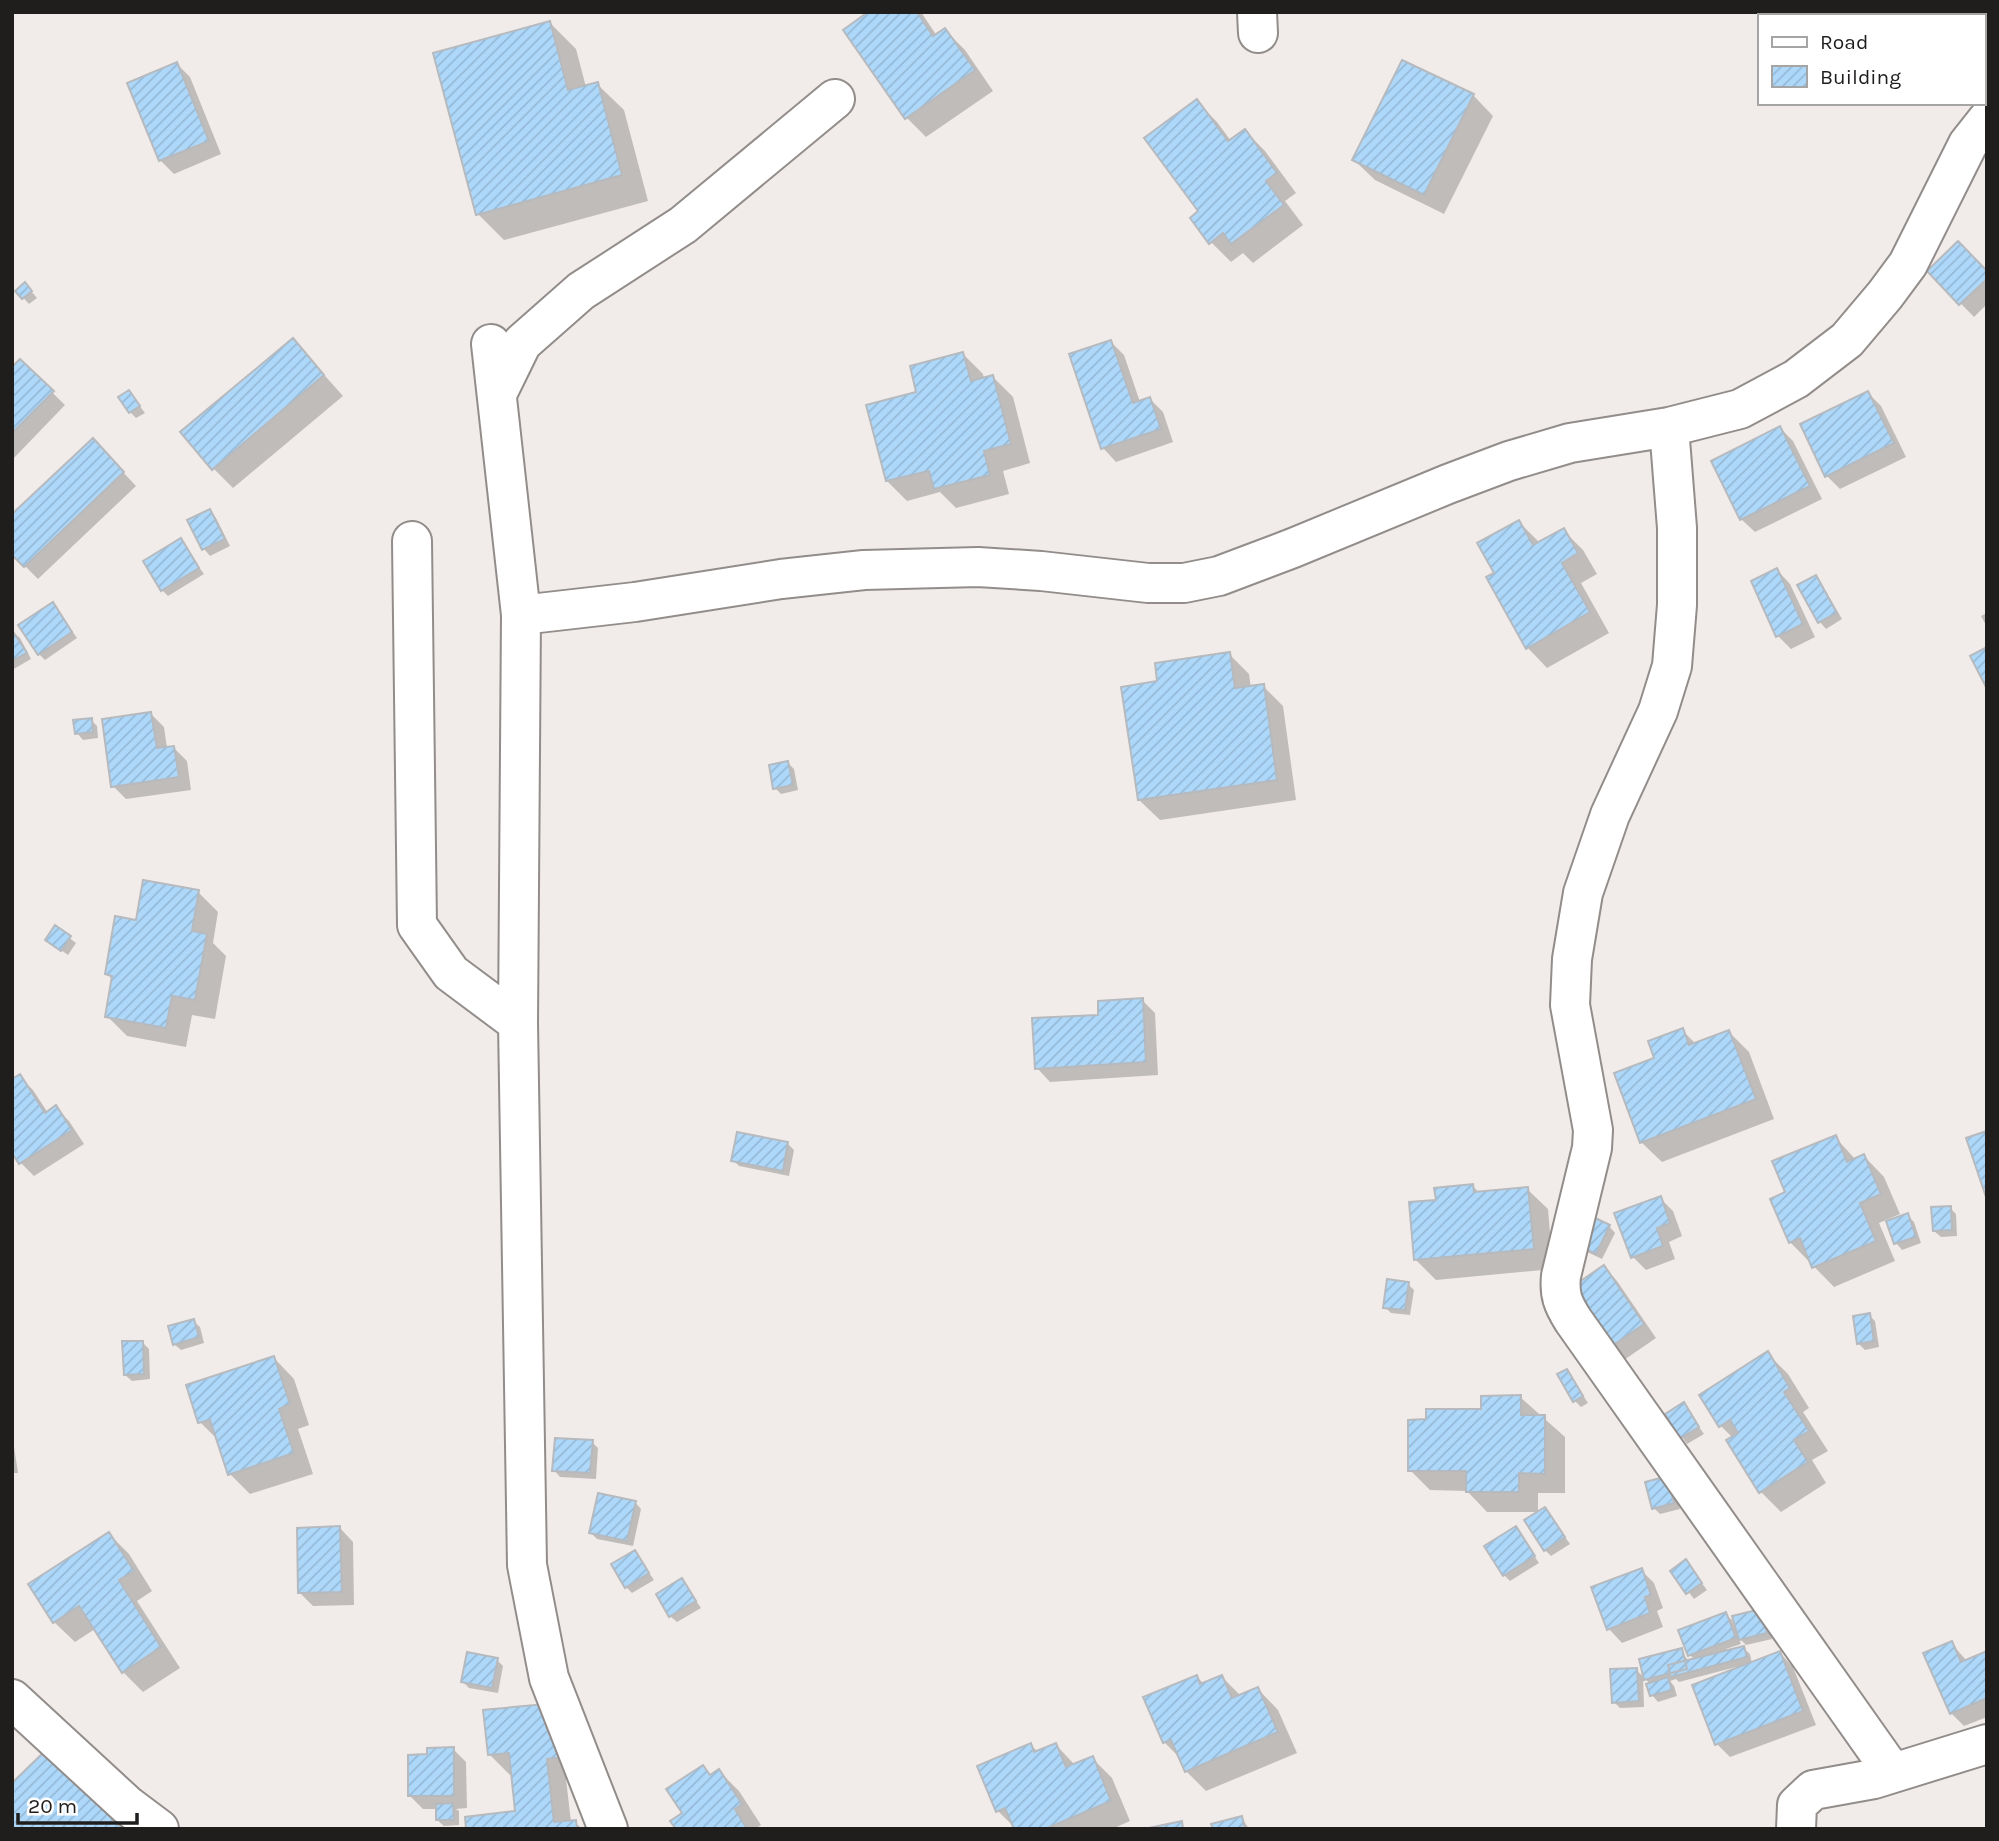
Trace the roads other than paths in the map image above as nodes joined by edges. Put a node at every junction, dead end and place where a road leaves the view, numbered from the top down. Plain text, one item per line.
1 (835, 99) dead end
2 (1987, 120) edge
3 (491, 344) dead end
4 (498, 392) junction
5 (1669, 427) junction
6 (412, 541) dead end
7 (521, 615) junction
8 (518, 1023) junction
9 (12, 1699) edge
10 (1987, 1744) edge
11 (1893, 1773) junction
12 (159, 1829) edge
13 (608, 1829) edge
14 (1796, 1829) edge

1 - 4 street
2 - 5 street
3 - 4 street
4 - 7 street
5 - 7 street
5 - 11 street
6 - 8 street
7 - 8 street
8 - 13 street
9 - 12 street
10 - 11 street
11 - 14 street

